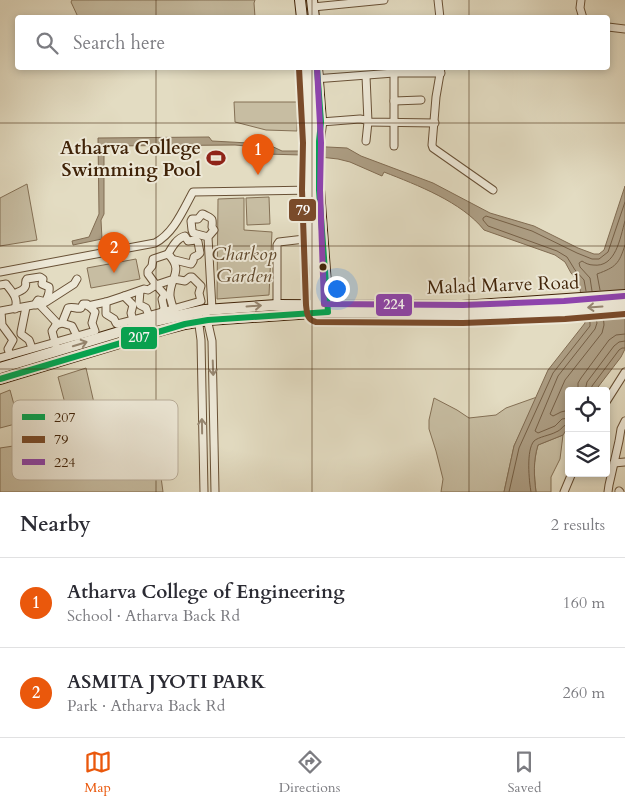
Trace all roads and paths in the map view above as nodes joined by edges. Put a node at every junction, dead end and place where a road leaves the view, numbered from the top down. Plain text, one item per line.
1 (300, 0) edge
2 (384, 0) edge
3 (438, 0) edge
4 (582, 0) edge
5 (313, 8) edge
6 (302, 15) edge
7 (440, 15) edge
8 (582, 15) edge
9 (610, 27) edge
10 (625, 29) edge
11 (309, 70) edge
12 (316, 70) edge
13 (441, 70) edge
14 (394, 73) junction
15 (366, 76) junction
16 (314, 79) junction
17 (421, 100) dead end
18 (394, 101) junction
19 (315, 103) junction
20 (321, 122) junction
21 (368, 122) junction
22 (394, 123) junction
23 (435, 123) junction
24 (366, 140) dead end
25 (394, 146) dead end
26 (315, 190) junction
27 (493, 190) dead end
28 (313, 238) junction
29 (198, 244) junction
30 (168, 254) junction
31 (175, 260) junction
32 (0, 272) edge
33 (77, 279) dead end
34 (174, 279) junction
35 (0, 285) edge
36 (156, 285) junction
37 (140, 291) junction
38 (14, 294) junction
39 (124, 296) junction
40 (625, 296) edge
41 (106, 302) junction
42 (40, 304) junction
43 (277, 305) junction
44 (564, 305) junction
45 (625, 305) edge
46 (88, 306) junction
47 (26, 307) junction
48 (328, 308) junction
49 (15, 309) junction
50 (316, 309) junction
51 (205, 310) junction
52 (163, 311) junction
53 (175, 312) junction
54 (106, 314) junction
55 (95, 315) junction
56 (148, 316) junction
57 (1, 318) edge
58 (132, 320) junction
59 (59, 324) junction
60 (77, 336) junction
61 (56, 347) junction
62 (32, 348) junction
63 (10, 355) junction
64 (0, 358) edge
65 (0, 368) edge
66 (625, 372) edge
67 (0, 380) edge
68 (610, 396) edge
69 (625, 421) edge
70 (203, 456) junction
71 (214, 456) junction
72 (625, 462) edge
73 (614, 464) junction
74 (570, 477) edge
75 (204, 490) edge
76 (215, 490) edge
77 (564, 492) edge
78 (608, 492) edge

1 - 6 main road
2 - 5 street
3 - 7 street
4 - 8 street
9 - 10 street
11 - 16 main road
12 - 16 main road
13 - 14 street
13 - 23 street
14 - 15 street
14 - 18 street
15 - 16 street
15 - 21 street
16 - 19 main road
17 - 18 street
18 - 22 street
19 - 20 main road
19 - 26 main road
20 - 21 street
20 - 26 main road
21 - 22 street
21 - 24 street
22 - 23 street
22 - 25 street
23 - 27 street
26 - 28 main road
26 - 32 street
26 - 48 main road
28 - 43 street
28 - 50 main road
29 - 30 street
29 - 31 street
29 - 51 street
30 - 31 street
30 - 36 street
31 - 34 street
33 - 42 street
34 - 36 street
34 - 51 street
34 - 53 street
35 - 38 street
36 - 37 street
36 - 52 street
37 - 39 street
37 - 56 street
38 - 42 street
38 - 49 street
39 - 41 street
39 - 58 street
40 - 44 main road, Malad Marve Road
41 - 46 street
41 - 54 street
42 - 47 street
42 - 59 street
43 - 50 main road, Malad Marve Road
51 -> 43 main road, Malad Marve Road
45 -> 44 main road, Malad Marve Road
44 - 48 main road, Malad Marve Road
46 - 55 street
46 - 59 street
47 - 49 street
47 - 62 street
48 - 50 main road, Malad Marve Road
49 - 57 street
50 - 51 main road, Malad Marve Road
51 - 53 main road, Malad Marve Road
51 - 67 main road, Malad Marve Road
70 -> 51 street
51 -> 71 street
52 - 53 street
52 - 56 street
61 -> 53 main road, Malad Marve Road
54 - 55 street
54 - 58 street
55 - 60 street
56 - 58 street
57 - 63 street
59 - 60 street
59 - 61 street
60 - 61 street
61 - 62 street
61 - 65 main road, Malad Marve Road
62 - 63 street
63 - 64 street
66 - 68 street
69 - 73 street
70 - 71 street
70 - 75 street
71 - 76 street
72 - 73 street
73 - 78 street
74 - 77 street
75 - 76 street

